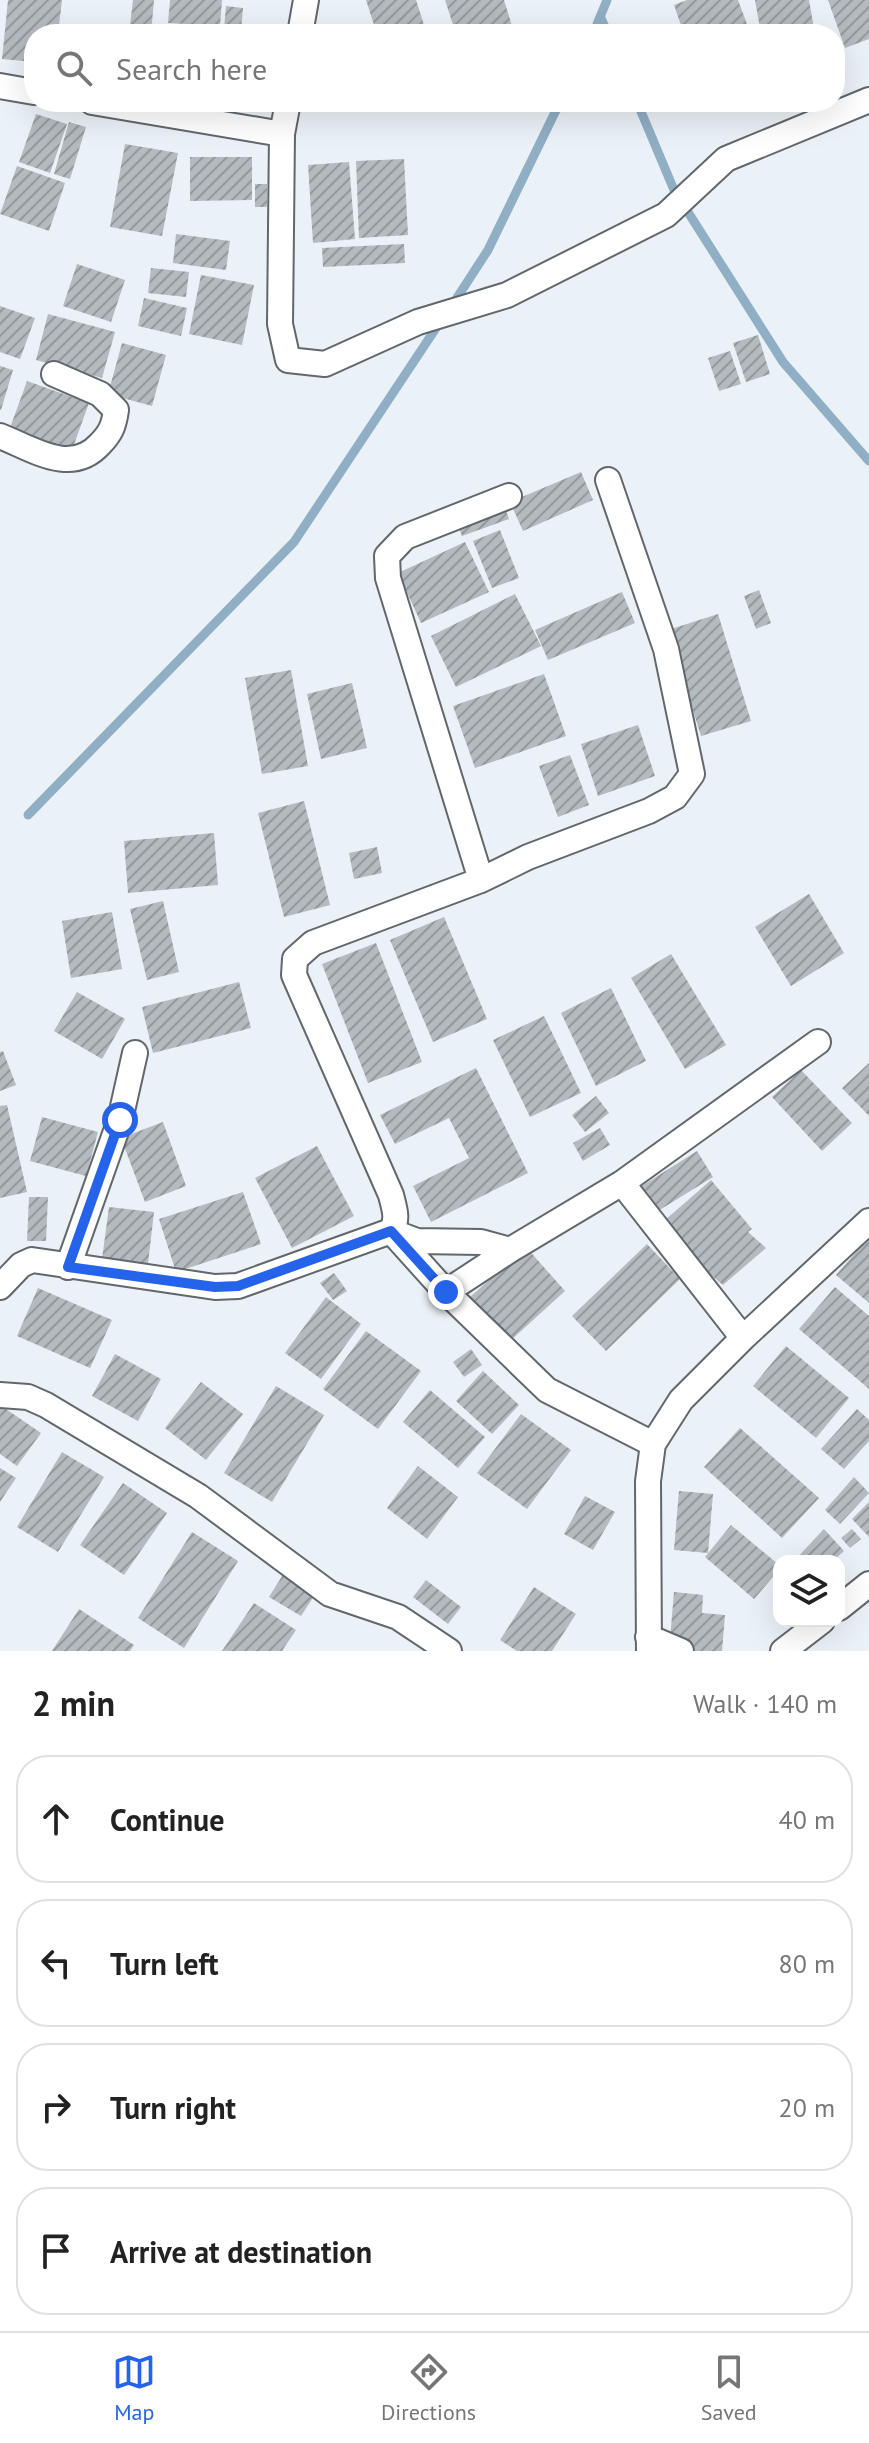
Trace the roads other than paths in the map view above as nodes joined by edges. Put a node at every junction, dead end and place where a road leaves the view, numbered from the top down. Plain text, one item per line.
1 (306, 0) edge
2 (302, 24) edge
3 (0, 86) edge
4 (24, 90) edge
5 (869, 100) edge
6 (845, 110) edge
7 (151, 112) edge
8 (286, 112) edge
9 (840, 112) edge
10 (282, 134) junction
11 (54, 374) dead end
12 (0, 436) edge
13 (608, 480) dead end
14 (509, 496) dead end
15 (481, 880) junction
16 (818, 1042) dead end
17 (135, 1053) dead end
18 (622, 1183) junction
19 (869, 1221) edge
20 (391, 1231) junction
21 (510, 1250) junction
22 (68, 1267) junction
23 (0, 1287) edge
24 (446, 1292) junction
25 (743, 1338) junction
26 (0, 1395) edge
27 (653, 1444) junction
28 (869, 1584) edge
29 (845, 1603) edge
30 (814, 1627) edge
31 (649, 1644) edge
32 (449, 1651) edge
33 (681, 1651) edge
34 (783, 1651) edge

1 - 2 street
3 - 4 street
5 - 6 street
7 - 10 street
8 - 10 street
9 - 10 street
11 - 12 street
13 - 15 street
14 - 15 street
15 - 20 street
16 - 18 street
17 - 22 street
18 - 21 street
18 - 25 street
19 - 25 street
20 - 21 street
20 - 22 street
20 - 24 street
21 - 24 street
22 - 23 street
24 - 27 street
25 - 27 street
26 - 32 street
27 - 31 street
28 - 29 street
30 - 34 street
31 - 33 street

